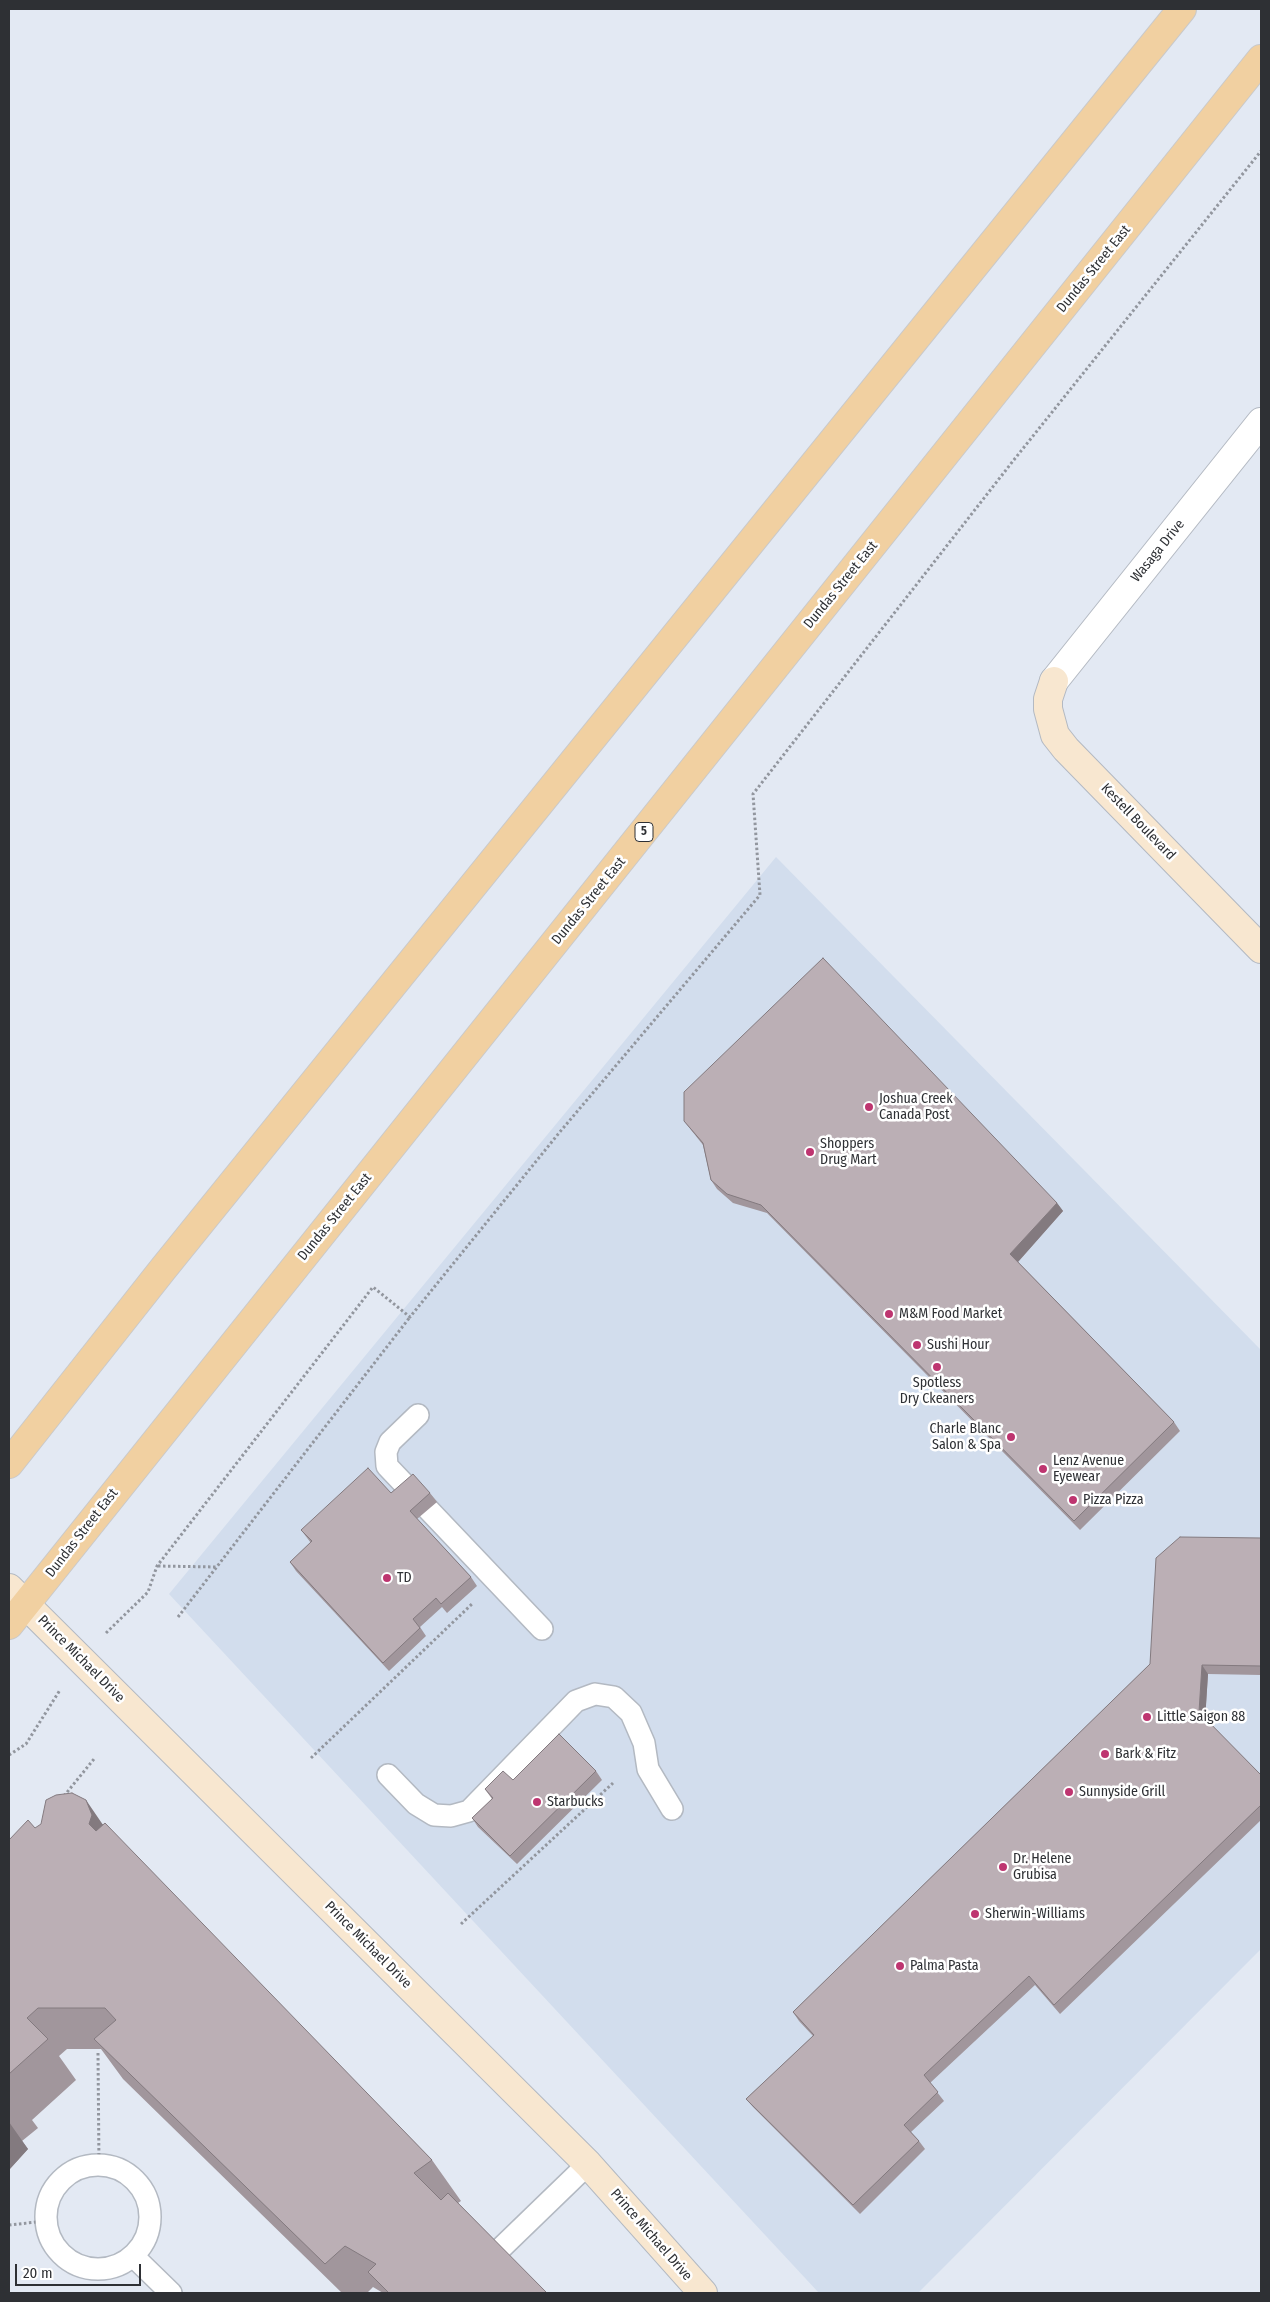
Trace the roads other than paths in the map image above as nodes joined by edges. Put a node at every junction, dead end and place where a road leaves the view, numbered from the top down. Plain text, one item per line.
1 (1182, 9) edge
2 (1261, 59) edge
3 (1261, 422) edge
4 (1054, 681) joint
5 (1261, 949) edge
6 (418, 1415) dead end
7 (9, 1464) edge
8 (18, 1596) edge
9 (9, 1626) edge
10 (542, 1629) dead end
11 (388, 1775) dead end
12 (672, 1809) dead end
13 (588, 2164) junction
14 (497, 2252) edge
15 (133, 2256) junction
16 (171, 2293) edge
17 (703, 2293) edge

1 - 7 main road
2 - 8 main road, Dundas Street East / 5
3 - 4 street, Wasaga Drive
4 - 5 street, Kestell Boulevard
6 - 10 lane
8 - 9 main road, Dundas Street East / 5
8 - 13 street, Prince Michael Drive
11 - 12 lane
13 - 14 lane
13 - 17 street, Prince Michael Drive
15 - 15 lane
15 - 16 lane

